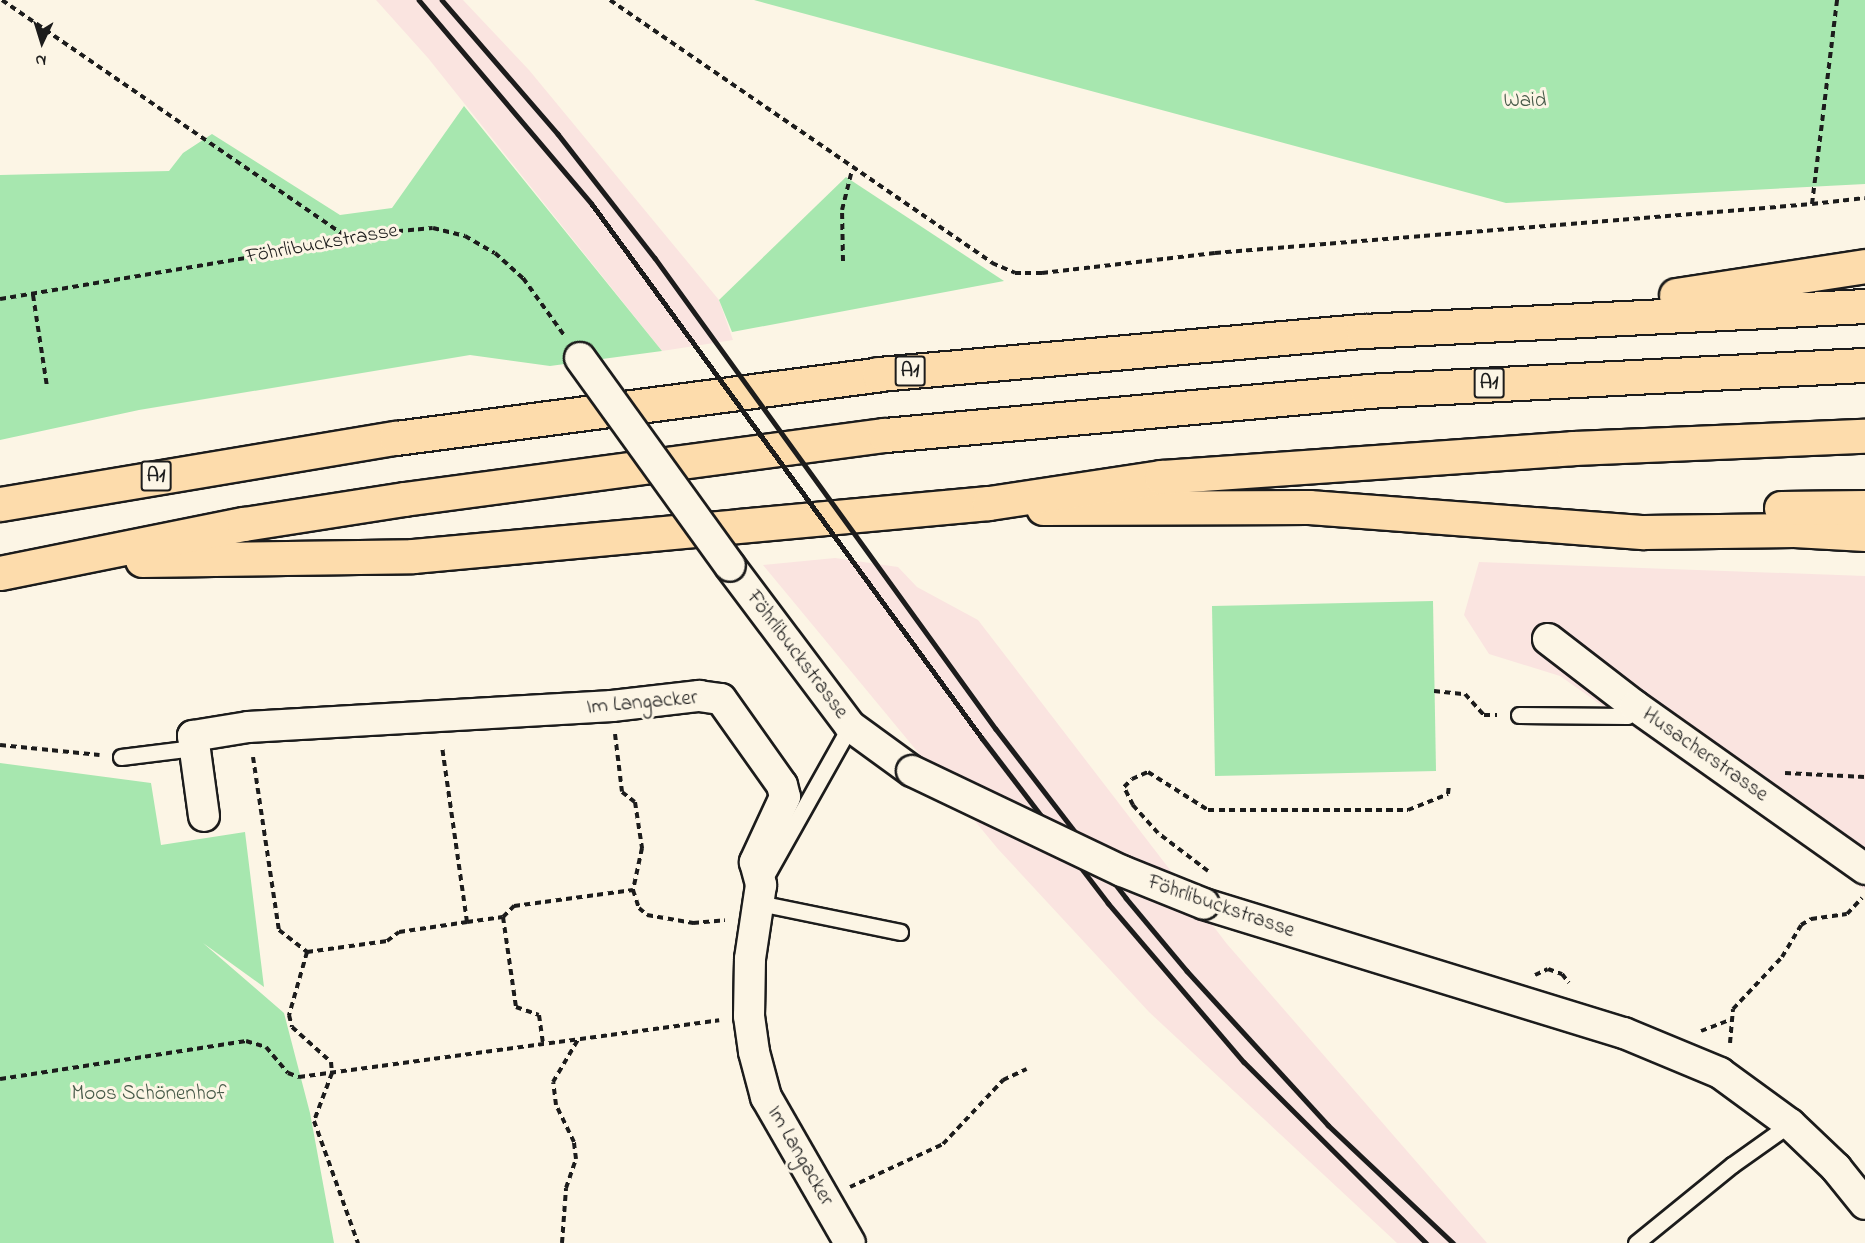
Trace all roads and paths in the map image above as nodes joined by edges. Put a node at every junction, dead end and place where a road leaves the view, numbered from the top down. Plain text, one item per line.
1 (2, 0) edge
2 (610, 0) edge
3 (1836, 0) edge
4 (852, 170) junction
5 (1865, 198) edge
6 (1812, 204) junction
7 (345, 236) junction
8 (843, 261) dead end
9 (1865, 266) edge
10 (33, 295) junction
11 (0, 299) edge
12 (1865, 306) edge
13 (1511, 321) junction
14 (580, 358) joint
15 (1865, 365) edge
16 (47, 386) dead end
17 (1865, 436) edge
18 (989, 503) junction
19 (0, 504) edge
20 (1865, 507) edge
21 (1542, 522) junction
22 (1865, 534) edge
23 (69, 561) junction
24 (0, 573) edge
25 (1548, 639) dead end
26 (1434, 691) dead end
27 (612, 706) junction
28 (1635, 706) junction
29 (1519, 715) joint
30 (850, 726) junction
31 (248, 727) junction
32 (0, 745) edge
33 (193, 747) junction
34 (442, 749) dead end
35 (121, 757) joint
36 (1865, 777) edge
37 (1449, 785) dead end
38 (1757, 791) junction
39 (204, 816) dead end
40 (1865, 868) edge
41 (1219, 877) dead end
42 (633, 890) junction
43 (759, 902) junction
44 (1857, 904) dead end
45 (503, 917) junction
46 (467, 922) junction
47 (900, 932) dead end
48 (307, 952) junction
49 (1524, 979) dead end
50 (1575, 990) dead end
51 (749, 1016) junction
52 (1730, 1019) junction
53 (1696, 1031) dead end
54 (579, 1038) junction
55 (543, 1043) junction
56 (1730, 1055) dead end
57 (1027, 1069) dead end
58 (332, 1073) junction
59 (0, 1079) edge
60 (1790, 1124) junction
61 (825, 1200) junction
62 (1865, 1204) edge
63 (358, 1243) edge
64 (562, 1243) edge
65 (850, 1243) edge
66 (1636, 1243) edge

1 - 7 path
2 - 4 path
3 - 6 path
4 - 6 path
4 - 8 path
5 - 6 path
7 - 10 path, Föhrlibuckstrasse
7 - 14 path, Föhrlibuckstrasse
9 - 13 highway
10 - 11 path, Föhrlibuckstrasse
10 - 16 path
12 - 13 highway, A1
13 - 19 highway, A1
14 - 30 street, Föhrlibuckstrasse, bridge
15 - 23 highway, A1
17 - 18 highway
18 - 21 highway
18 - 23 highway
20 - 21 highway
21 - 22 highway
23 - 24 highway, A1
25 - 28 street, Husacherstrasse
26 - 29 path
27 - 31 street, Im Langacker
27 - 42 path
27 - 43 street, Im Langacker
28 - 29 lane
28 - 38 street, Husacherstrasse
30 - 43 lane
30 - 60 street, Föhrlibuckstrasse, bridge
31 - 33 street, Im Langacker
31 - 48 path
32 - 35 path
33 - 35 lane
33 - 39 street
34 - 46 path
36 - 38 path
37 - 41 path
38 - 40 street, Husacherstrasse
42 - 43 path
42 - 45 path
43 - 47 lane
43 - 51 street, Im Langacker
44 - 52 path
45 - 46 path
45 - 55 path
46 - 48 path
48 - 58 path
49 - 50 path
51 - 54 path
51 - 61 street, Im Langacker
52 - 53 path
52 - 56 path
54 - 55 path
54 - 64 path
55 - 58 path
57 - 61 path
58 - 59 path
58 - 63 path
60 - 62 street, Föhrlibuckstrasse
60 - 66 lane
61 - 65 street, Im Langacker

